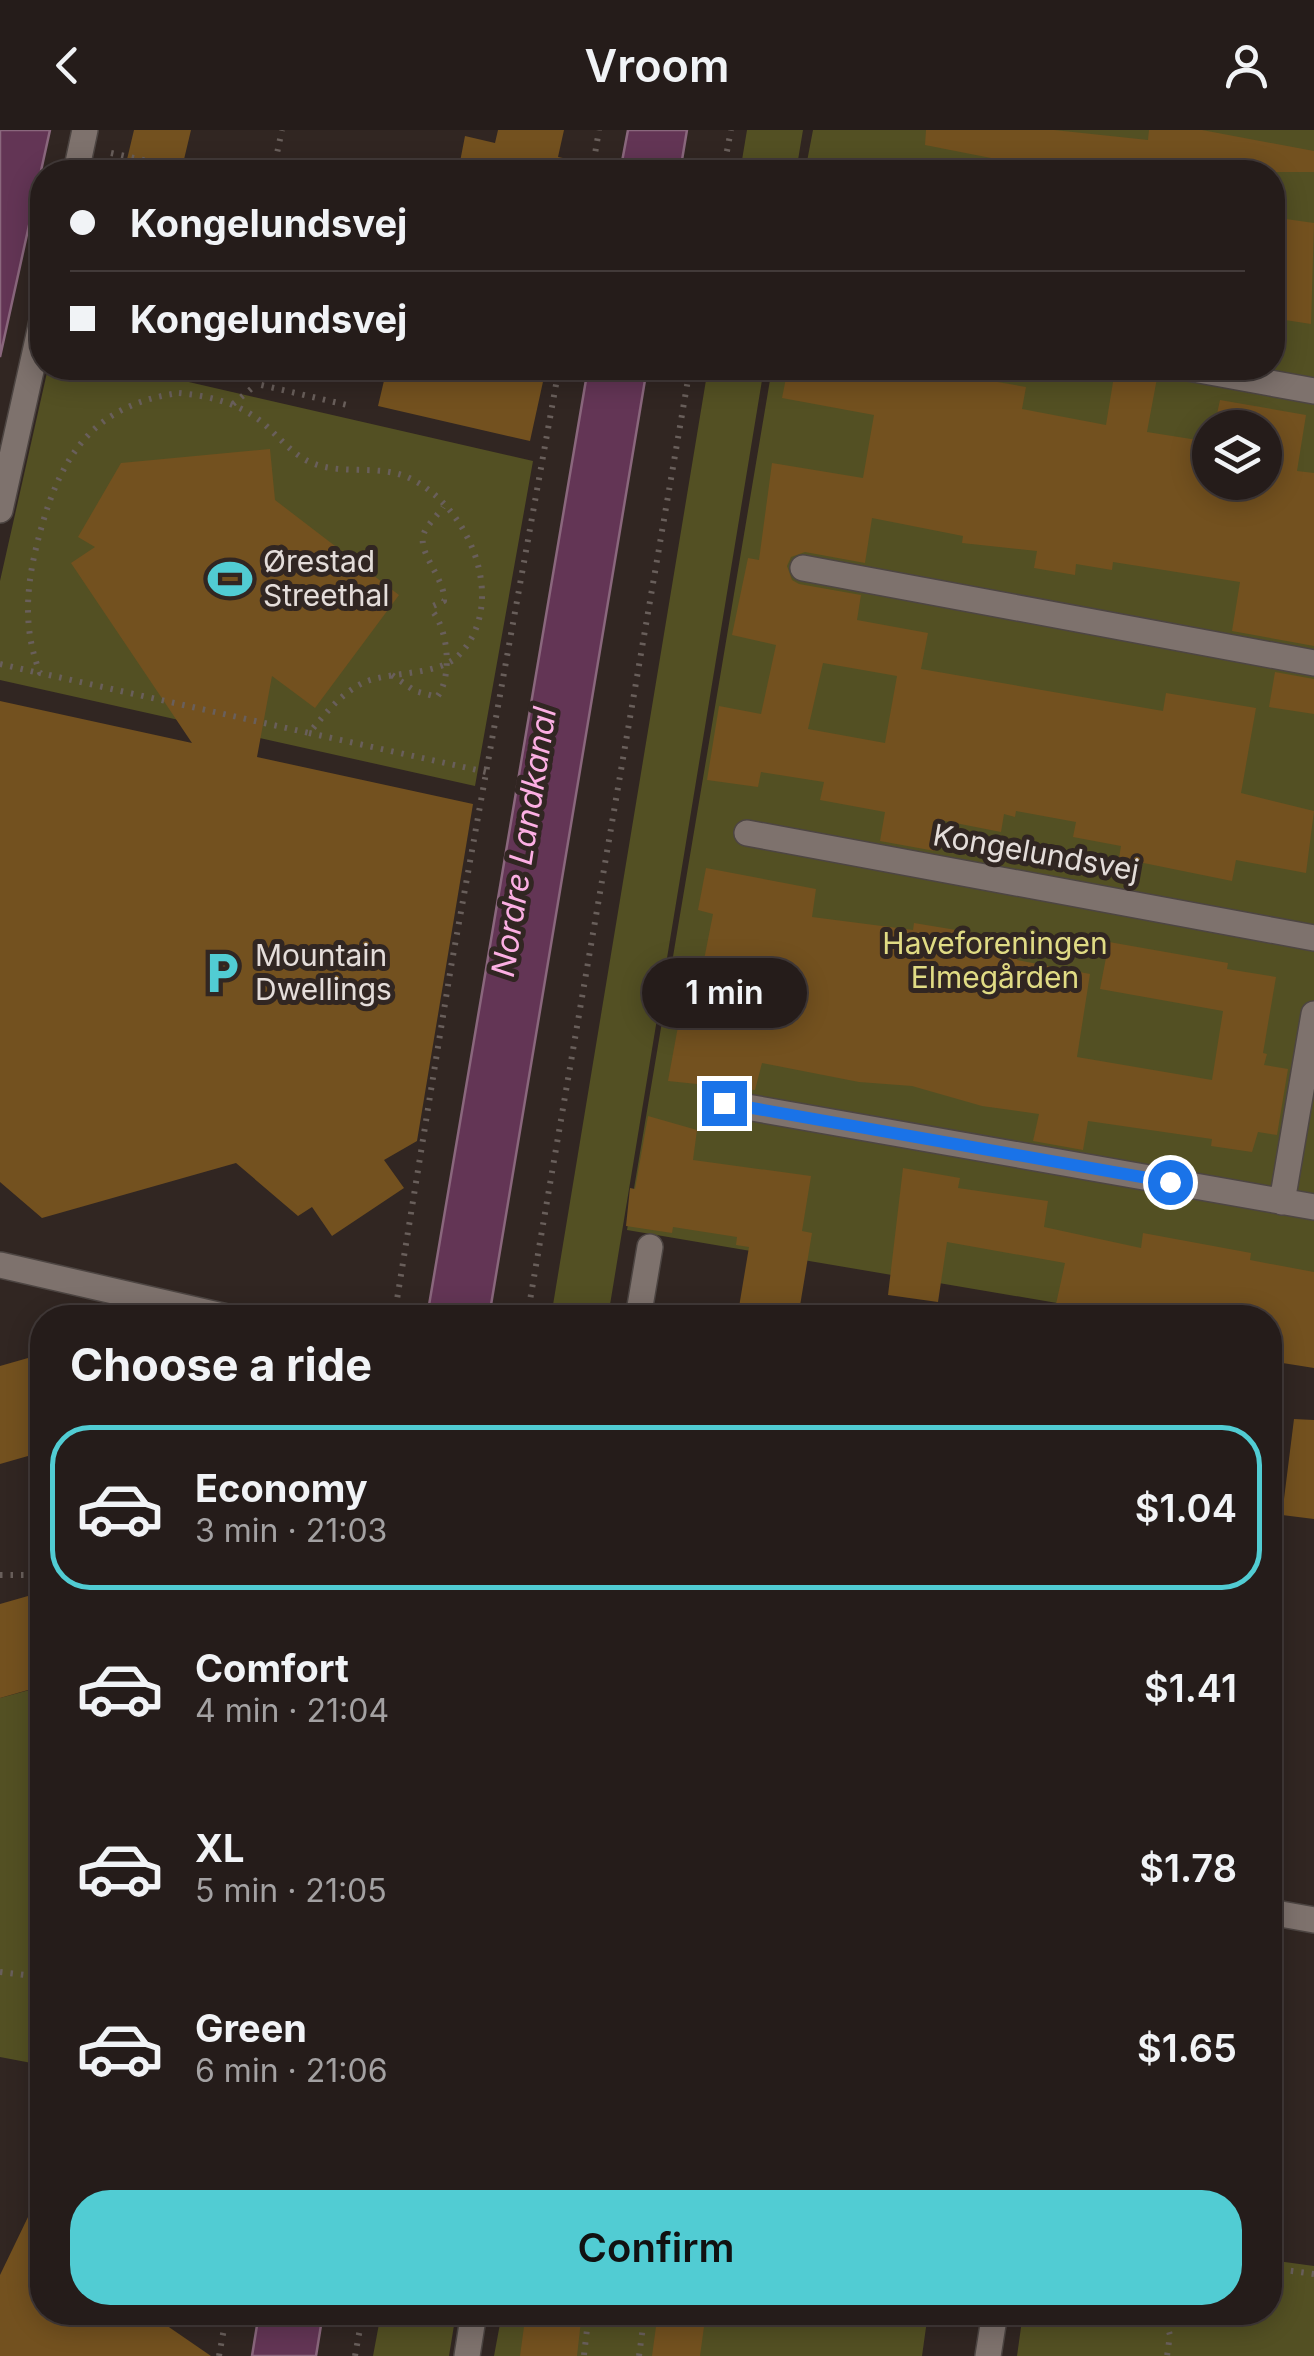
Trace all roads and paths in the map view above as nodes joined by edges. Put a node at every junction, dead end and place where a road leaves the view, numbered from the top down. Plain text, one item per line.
1 (282, 130) edge
2 (600, 130) edge
3 (730, 130) edge
4 (84, 138) edge
5 (148, 160) edge
6 (276, 160) edge
7 (594, 160) edge
8 (725, 160) edge
9 (30, 375) edge
10 (258, 380) edge
11 (556, 380) edge
12 (688, 380) edge
13 (1254, 380) edge
14 (257, 384) junction
15 (1314, 391) edge
16 (233, 404) junction
17 (346, 405) dead end
18 (442, 506) junction
19 (0, 510) edge
20 (802, 568) dead end
21 (444, 663) junction
22 (0, 664) edge
23 (1314, 664) edge
24 (40, 673) junction
25 (391, 675) junction
26 (310, 733) junction
27 (486, 772) junction
28 (747, 833) dead end
29 (1314, 938) edge
30 (1314, 1014) edge
31 (724, 1103) dead end
32 (1282, 1202) junction
33 (1314, 1207) edge
34 (650, 1247) dead end
35 (0, 1265) edge
36 (175, 1305) edge
37 (396, 1305) edge
38 (529, 1305) edge
39 (640, 1305) edge
40 (30, 1574) edge
41 (0, 1575) edge
42 (1282, 1914) edge
43 (1314, 1920) edge
44 (0, 1972) edge
45 (30, 1975) edge
46 (1282, 2270) edge
47 (1314, 2274) edge
48 (225, 2325) edge
49 (361, 2325) edge
50 (472, 2325) edge
51 (588, 2325) edge
52 (643, 2325) edge
53 (993, 2325) edge
54 (1167, 2325) edge
55 (219, 2356) edge
56 (355, 2356) edge
57 (467, 2356) edge
58 (586, 2356) edge
59 (639, 2356) edge
60 (988, 2356) edge
61 (1168, 2356) edge

1 - 6 path
2 - 7 path
3 - 8 path
4 - 5 path
9 - 19 street
10 - 14 path
11 - 27 path
12 - 38 path
13 - 15 street
14 - 16 path
14 - 17 path
16 - 18 path
16 - 24 path
18 - 21 path
18 - 21 path
20 - 23 street
21 - 25 path
21 - 25 path
22 - 24 path
24 - 26 path
25 - 26 path
26 - 27 path
27 - 37 path
28 - 29 street, Kongelundsvej
30 - 32 street
31 - 32 street
32 - 33 street
34 - 39 street
35 - 36 street
40 - 41 path
42 - 43 street
44 - 45 path
46 - 47 path
48 - 55 path
49 - 56 path
50 - 57 street
51 - 58 path
52 - 59 path
53 - 60 street
54 - 61 path

